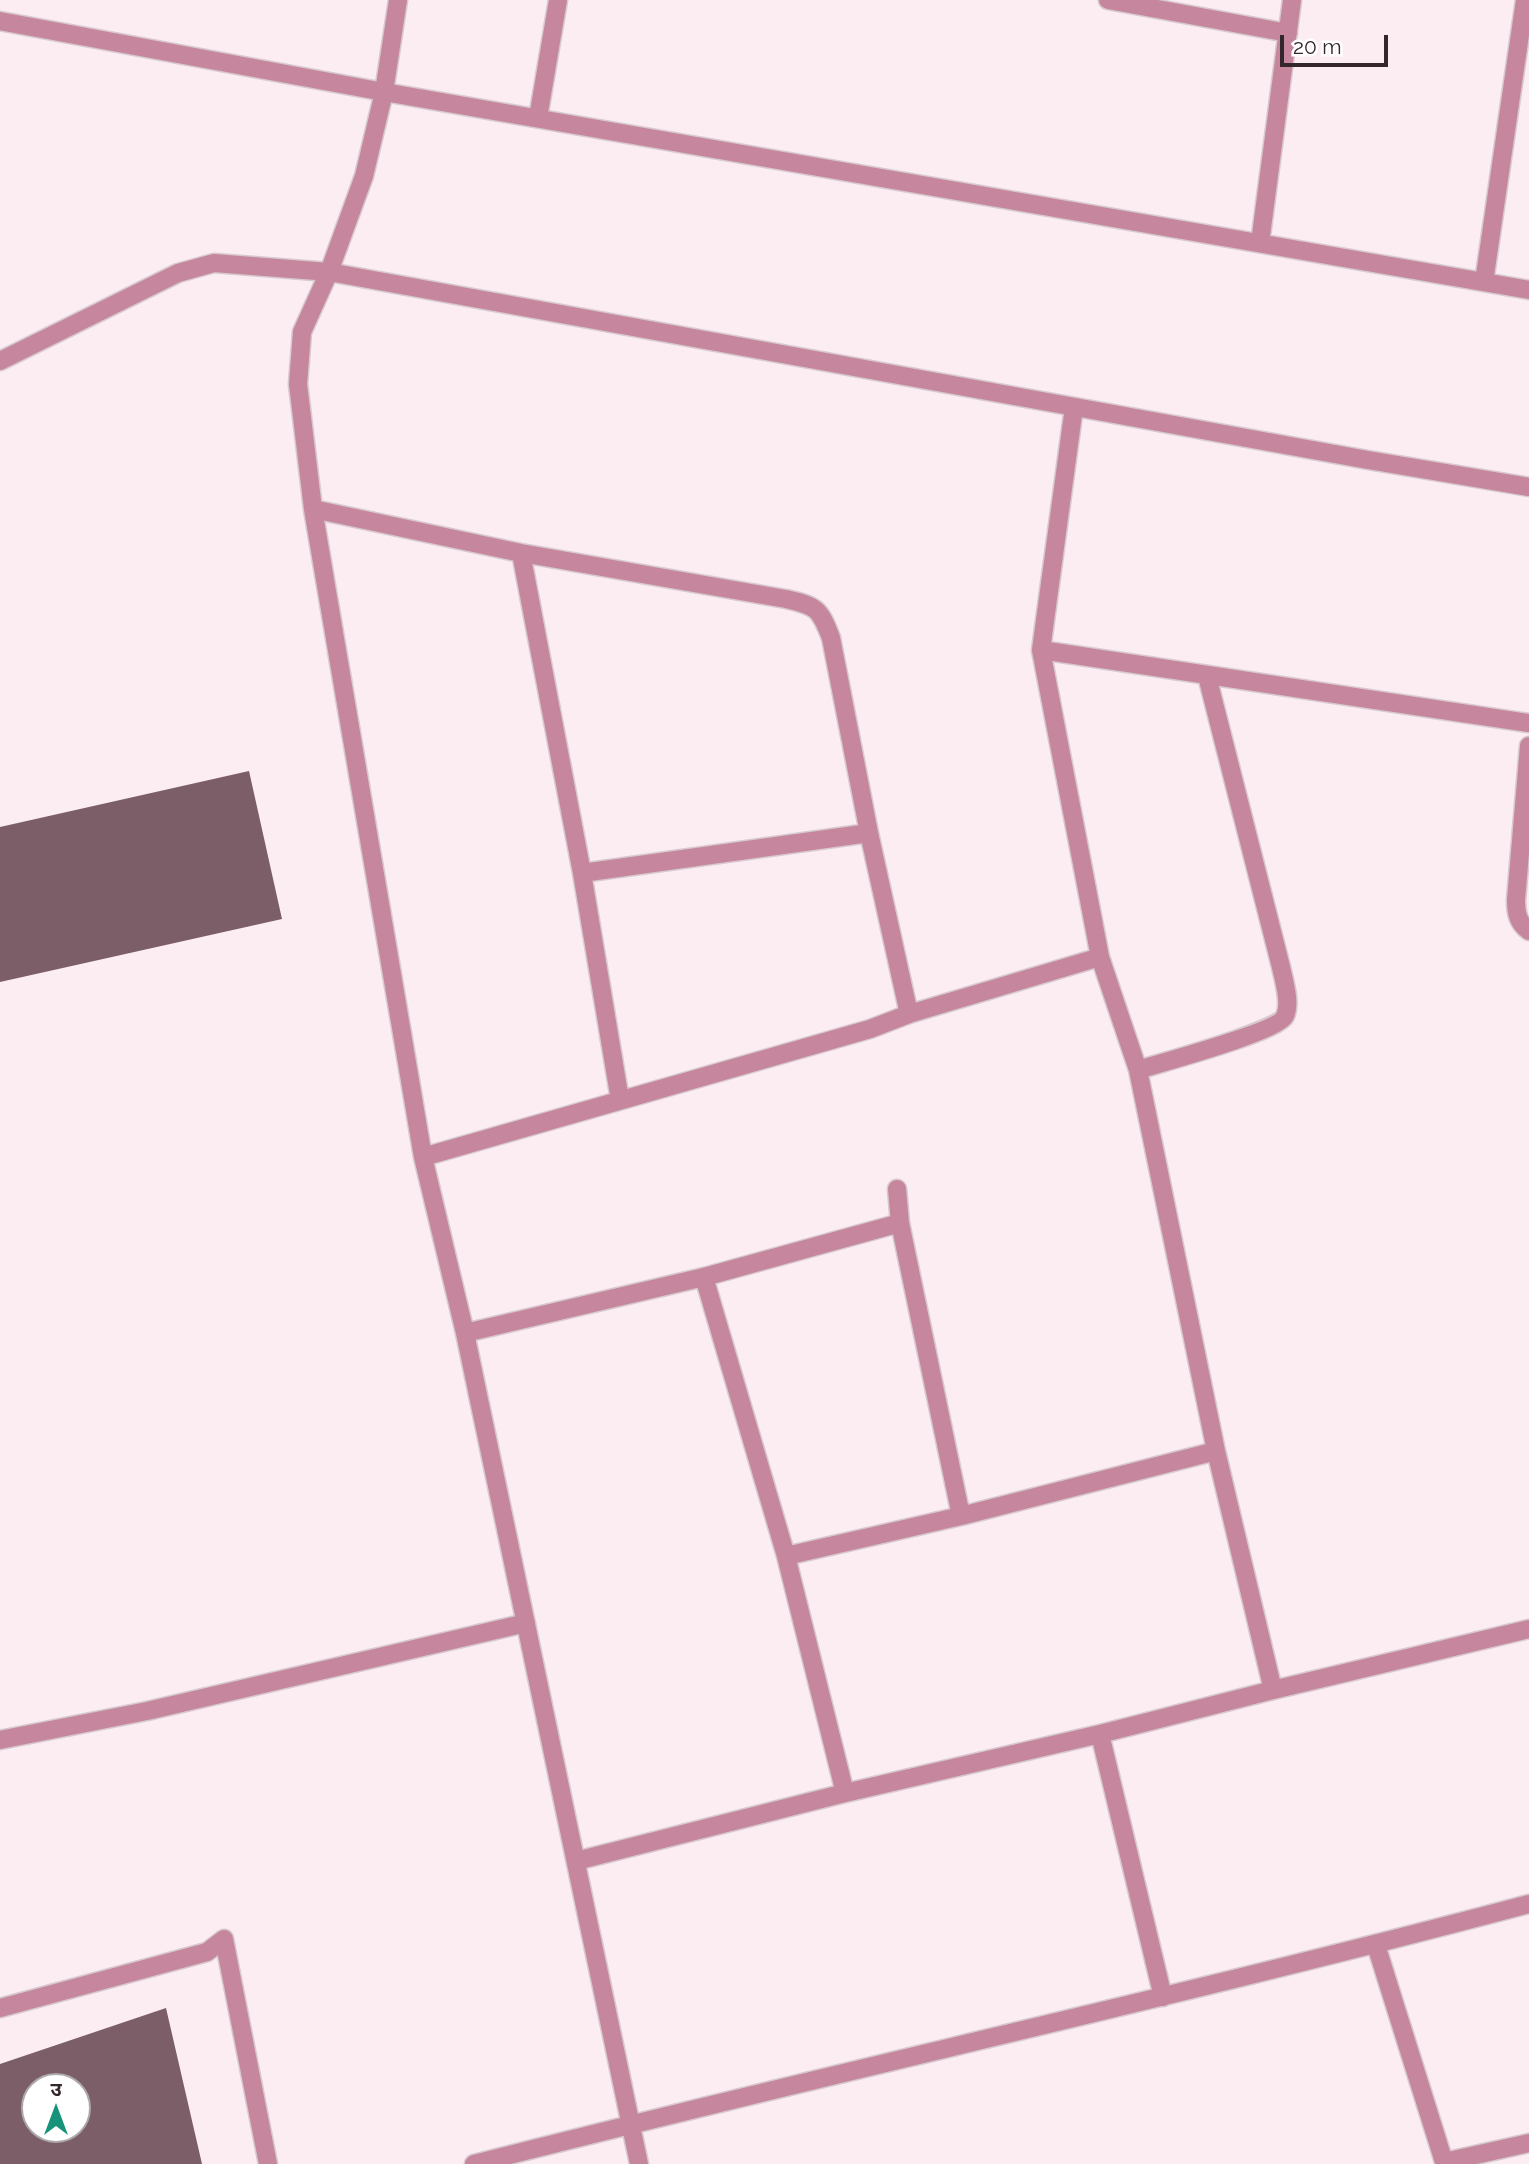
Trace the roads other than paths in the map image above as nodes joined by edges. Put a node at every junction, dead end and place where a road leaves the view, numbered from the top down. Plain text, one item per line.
1 (398, 0) edge
2 (558, 0) edge
3 (1108, 0) edge
4 (1292, 0) edge
5 (1525, 0) edge
6 (1130, 2) edge
7 (0, 21) edge
8 (1288, 33) junction
9 (1524, 45) edge
10 (384, 92) junction
11 (538, 118) junction
12 (1260, 243) junction
13 (329, 272) junction
14 (1484, 282) junction
15 (1529, 290) edge
16 (0, 360) edge
17 (1074, 407) junction
18 (1529, 487) edge
19 (313, 509) junction
20 (521, 553) junction
21 (1041, 650) junction
22 (1207, 676) junction
23 (1529, 723) edge
24 (1529, 746) edge
25 (869, 833) junction
26 (582, 873) junction
27 (1529, 931) edge
28 (1100, 957) junction
29 (909, 1014) junction
30 (1138, 1070) junction
31 (620, 1100) junction
32 (423, 1157) junction
33 (897, 1189) dead end
34 (900, 1223) junction
35 (704, 1277) junction
36 (465, 1333) junction
37 (1216, 1451) junction
38 (961, 1516) junction
39 (786, 1556) junction
40 (526, 1623) junction
41 (1529, 1629) edge
42 (1273, 1690) junction
43 (1100, 1734) junction
44 (0, 1740) edge
45 (845, 1793) junction
46 (576, 1861) junction
47 (1529, 1904) edge
48 (1376, 1945) junction
49 (1163, 1997) junction
50 (0, 2007) edge
51 (630, 2124) junction
52 (1529, 2143) edge
53 (1441, 2163) edge
54 (268, 2164) edge
55 (474, 2164) edge
56 (639, 2164) edge

1 - 10 street
2 - 11 street
3 - 6 street
4 - 8 street
5 - 9 street
6 - 8 street
7 - 10 street
8 - 12 street
9 - 14 street
10 - 11 street
10 - 13 street
11 - 12 street
12 - 14 street
13 - 16 street
13 - 17 street
13 - 19 street
14 - 15 street
17 - 18 street
17 - 21 street
19 - 20 street
19 - 32 street
20 - 25 street
20 - 26 street
21 - 22 street
21 - 28 street
22 - 23 street
22 - 30 street
24 - 27 street
25 - 26 street
25 - 29 street
26 - 31 street
28 - 29 street
28 - 30 street
29 - 31 street
30 - 37 street
31 - 32 street
32 - 36 street
33 - 34 street
34 - 35 street
34 - 38 street
35 - 36 street
35 - 39 street
36 - 40 street
37 - 38 street
37 - 42 street
38 - 39 street
39 - 45 street
40 - 44 street
40 - 46 street
41 - 42 street
42 - 43 street
43 - 45 street
43 - 49 street
45 - 46 street
46 - 51 street
47 - 48 street
48 - 49 street
48 - 53 street
49 - 51 street
50 - 54 street
51 - 55 street
51 - 56 street
52 - 53 street

